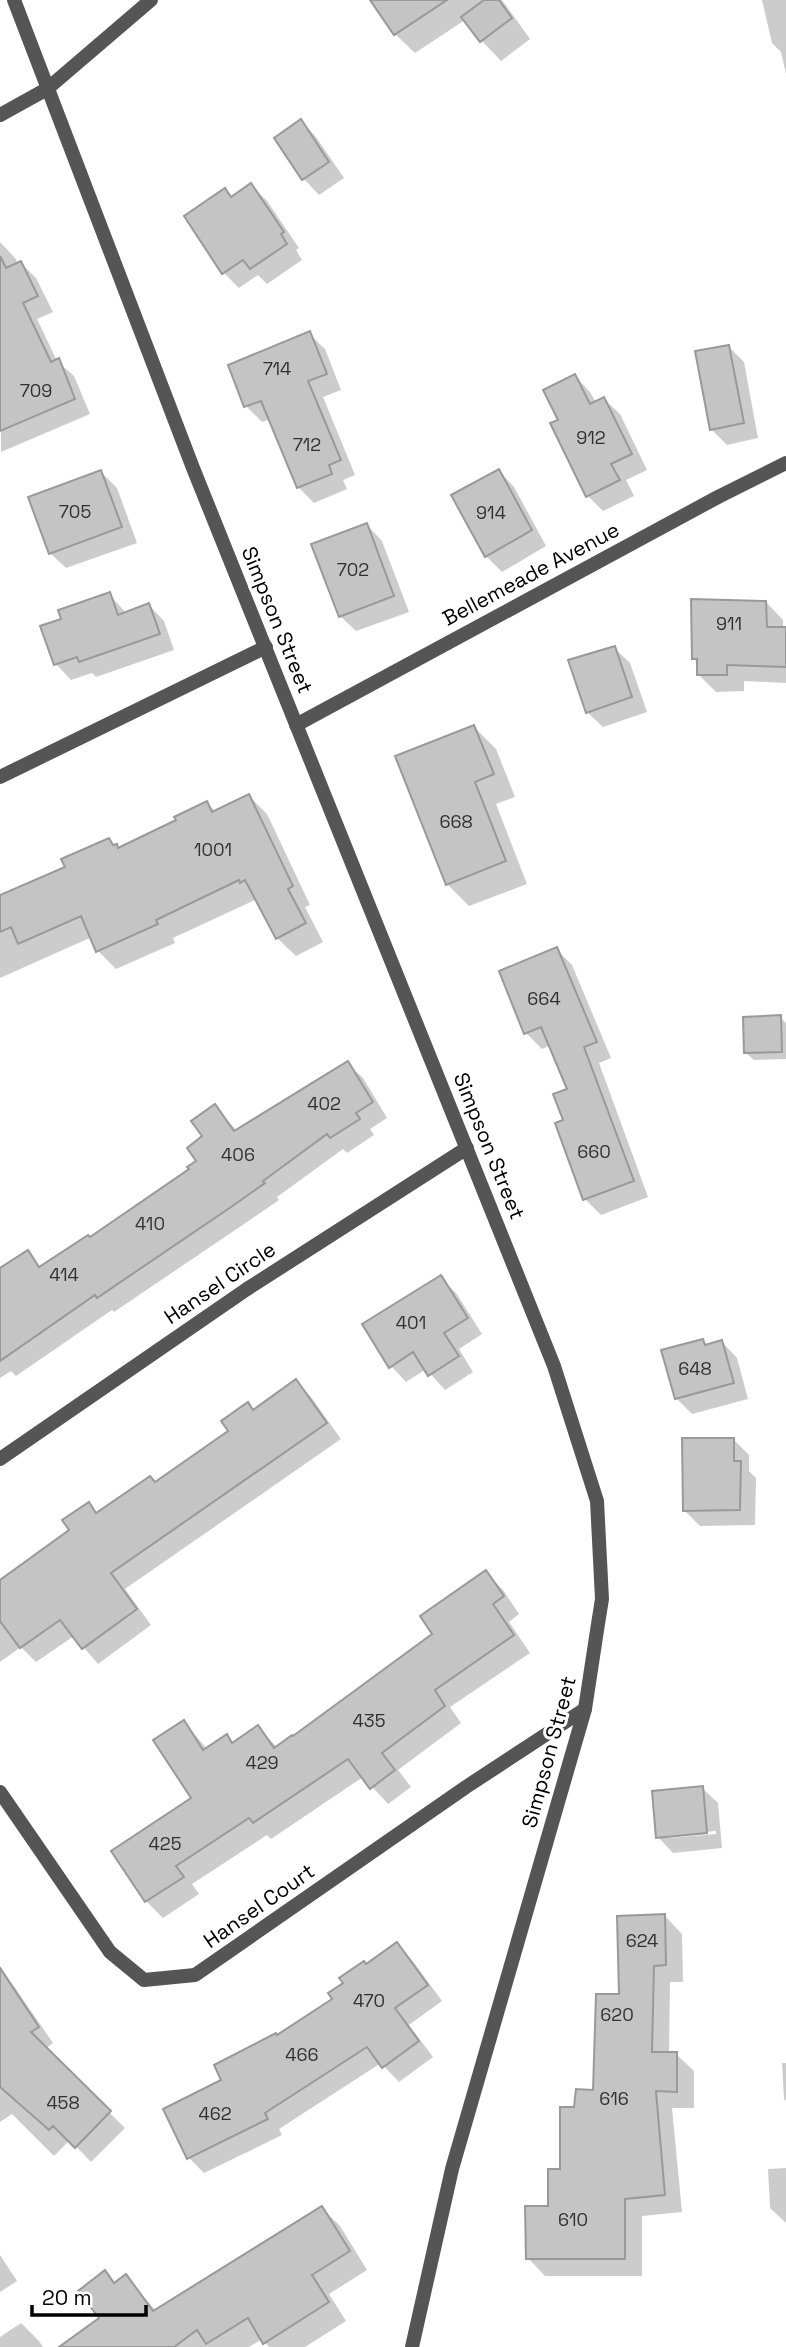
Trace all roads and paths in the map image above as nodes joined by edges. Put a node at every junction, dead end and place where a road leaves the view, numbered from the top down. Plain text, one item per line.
1 (14, 0) edge
2 (151, 0) edge
3 (47, 89) junction
4 (0, 115) edge
5 (786, 463) edge
6 (266, 647) junction
7 (296, 726) junction
8 (0, 777) edge
9 (467, 1148) junction
10 (0, 1459) edge
11 (585, 1709) junction
12 (0, 1792) edge
13 (412, 2347) edge

1 - 3 street, Simpson Street
2 - 3 street
3 - 4 street
3 - 6 street, Simpson Street
5 - 7 street, Bellemeade Avenue
6 - 7 street, Simpson Street
6 - 8 street
7 - 9 street, Simpson Street
9 - 10 street, Hansel Circle
9 - 11 street, Simpson Street
11 - 12 street, Hansel Court
11 - 13 street, Simpson Street

